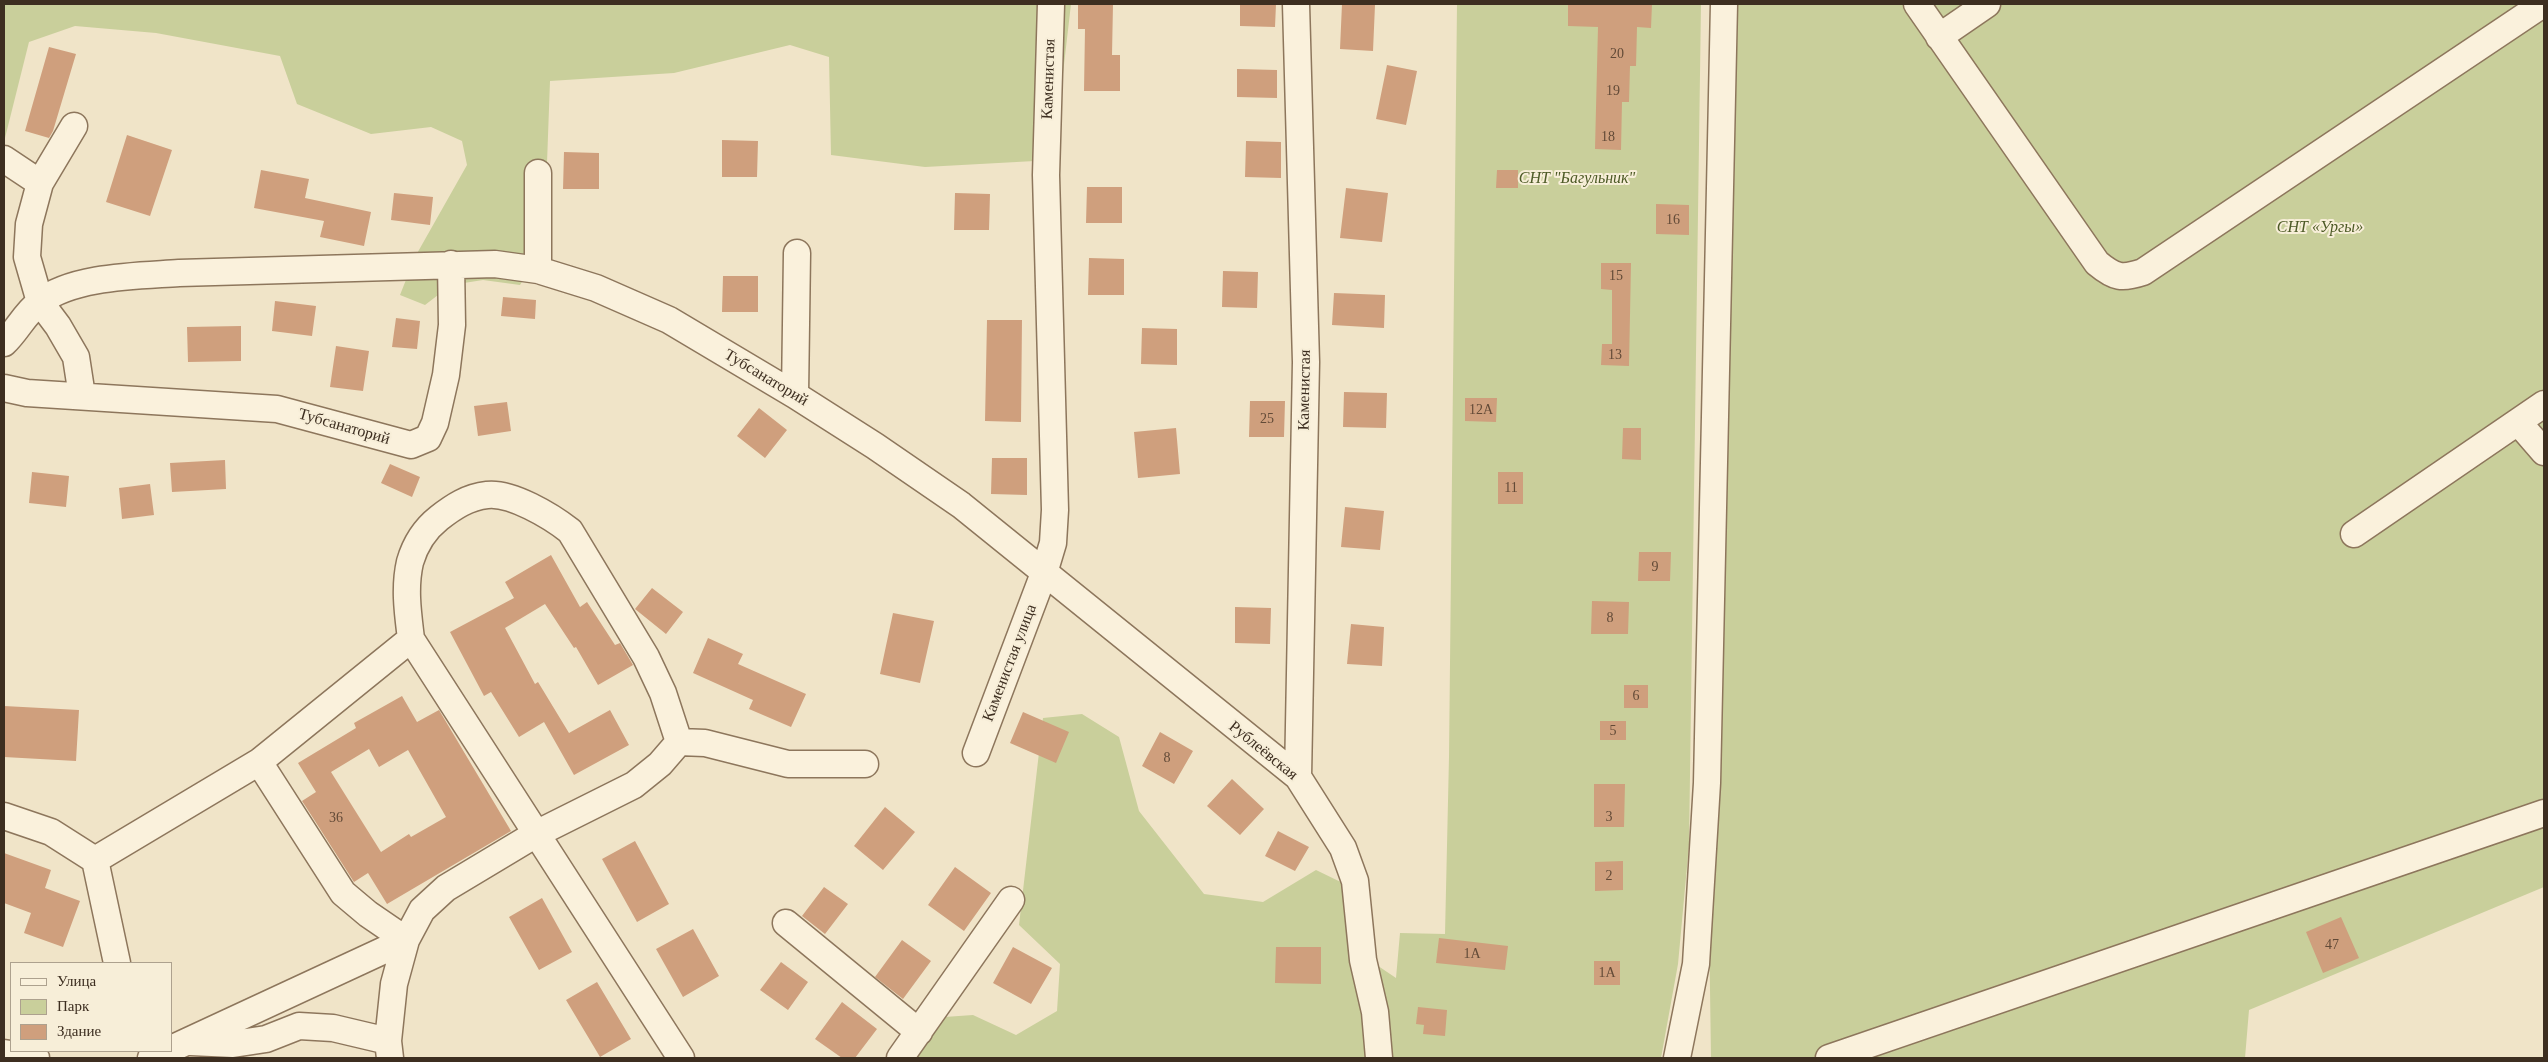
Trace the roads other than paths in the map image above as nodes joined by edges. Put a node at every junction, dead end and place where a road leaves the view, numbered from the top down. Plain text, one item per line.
1 (1051, 4) edge
2 (1296, 4) edge
3 (1724, 4) edge
4 (1917, 4) edge
5 (1987, 4) edge
6 (2544, 4) edge
7 (1939, 37) junction
8 (74, 126) dead end
9 (4, 159) edge
10 (538, 173) dead end
11 (40, 183) junction
12 (797, 253) dead end
13 (451, 264) junction
14 (538, 270) junction
15 (40, 302) junction
16 (4, 343) edge
17 (4, 388) edge
18 (796, 394) junction
19 (82, 396) junction
20 (2544, 404) edge
21 (2518, 422) junction
22 (2544, 452) edge
23 (2354, 534) dead end
24 (1044, 572) junction
25 (411, 639) junction
26 (679, 742) junction
27 (976, 753) dead end
28 (259, 762) junction
29 (865, 764) dead end
30 (1298, 777) junction
31 (2544, 813) edge
32 (4, 816) edge
33 (536, 834) junction
34 (94, 860) junction
35 (1011, 900) dead end
36 (786, 923) dead end
37 (406, 940) junction
38 (117, 962) edge
39 (919, 1032) junction
40 (176, 1047) edge
41 (389, 1050) edge
42 (165, 1052) edge
43 (4, 1053) edge
44 (36, 1058) edge
45 (151, 1058) edge
46 (681, 1058) edge
47 (900, 1058) edge
48 (1379, 1058) edge
49 (1677, 1058) edge
50 (1829, 1058) edge

1 - 24 street, Каменистая
2 - 30 street, Каменистая
3 - 49 street
4 - 7 street
5 - 7 street
6 - 7 street
8 - 11 street
9 - 11 street
10 - 14 street
11 - 15 street
12 - 18 street
13 - 14 street, Тубсанаторий
13 - 15 street, Тубсанаторий
13 - 19 street, Тубсанаторий
14 - 18 street, Тубсанаторий
15 - 16 street, Тубсанаторий
15 - 19 street
17 - 19 street, Тубсанаторий
18 - 24 street, Тубсанаторий
20 - 21 street
21 - 22 street
21 - 23 street
24 - 27 street, Каменистая улица
24 - 30 street, Рублеёвская
25 - 26 street
25 - 28 street
25 - 33 street
26 - 29 street
26 - 33 street
28 - 34 street
28 - 37 street
30 - 48 street, Рублеёвская
31 - 50 street
32 - 34 street
33 - 37 street
33 - 46 street
34 - 38 street
35 - 39 street
36 - 39 street
37 - 40 street
37 - 41 street
39 - 47 street
40 - 41 street
42 - 45 street
43 - 44 street

